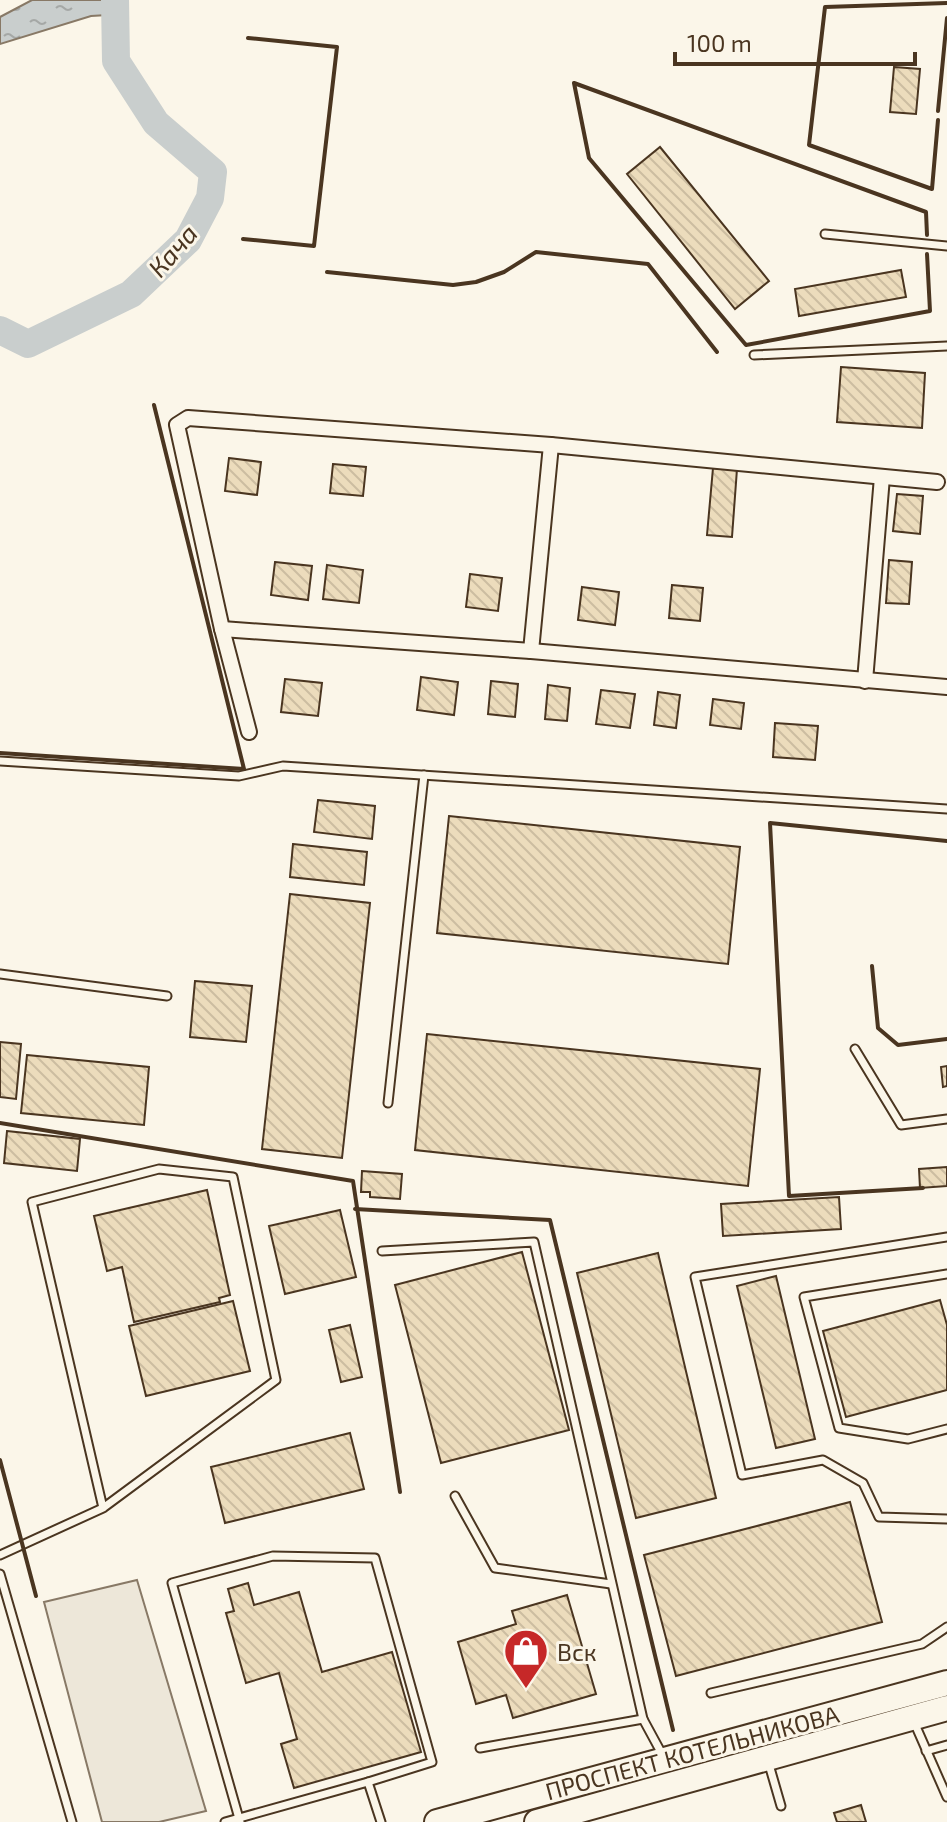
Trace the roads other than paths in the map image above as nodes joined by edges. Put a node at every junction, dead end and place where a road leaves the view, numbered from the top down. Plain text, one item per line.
1 (825, 234) dead end
2 (947, 246) edge
3 (947, 346) edge
4 (754, 355) dead end
5 (551, 445) junction
6 (882, 477) junction
7 (937, 482) dead end
8 (222, 629) junction
9 (531, 651) junction
10 (865, 681) junction
11 (947, 687) edge
12 (249, 732) dead end
13 (0, 761) edge
14 (424, 775) junction
15 (947, 809) edge
16 (0, 974) edge
17 (167, 996) dead end
18 (855, 1049) dead end
19 (388, 1103) dead end
20 (947, 1119) edge
21 (947, 1237) edge
22 (382, 1251) dead end
23 (947, 1274) edge
24 (947, 1429) edge
25 (455, 1496) dead end
26 (103, 1508) junction
27 (947, 1519) edge
28 (0, 1555) edge
29 (0, 1574) edge
30 (611, 1584) junction
31 (947, 1627) edge
32 (947, 1683) edge
33 (711, 1693) dead end
34 (947, 1708) edge
35 (643, 1719) junction
36 (913, 1719) junction
37 (947, 1745) edge
38 (480, 1748) dead end
39 (926, 1751) junction
40 (767, 1758) junction
41 (665, 1760) junction
42 (368, 1782) junction
43 (947, 1797) edge
44 (781, 1806) dead end
45 (239, 1820) edge
46 (72, 1822) edge
47 (225, 1822) edge
48 (381, 1822) edge
49 (437, 1822) edge
50 (537, 1822) edge

1 - 2 lane
3 - 4 lane
5 - 6 street
5 - 8 street
5 - 9 street
6 - 7 street
6 - 10 street
8 - 9 street
8 - 12 street
9 - 10 street
10 - 11 street
13 - 14 lane
14 - 15 lane
14 - 19 lane
16 - 17 lane
18 - 20 lane
21 - 27 lane
22 - 30 lane
23 - 24 lane
25 - 30 lane
26 - 26 lane
26 - 28 lane
29 - 46 lane
30 - 35 lane
31 - 33 lane
32 - 41 highway, ПРОСПЕКТ КОТЕЛЬНИКОВА
34 - 36 highway, ПРОСПЕКТ КОТЕЛЬНИКОВА
35 - 38 lane
35 - 41 lane
36 - 39 lane
36 - 40 highway, ПРОСПЕКТ КОТЕЛЬНИКОВА
37 - 39 lane
39 - 43 lane
40 - 44 lane
40 - 50 highway, ПРОСПЕКТ КОТЕЛЬНИКОВА
41 - 49 highway, ПРОСПЕКТ КОТЕЛЬНИКОВА
42 - 45 lane
42 - 45 lane
42 - 48 lane
45 - 47 lane

